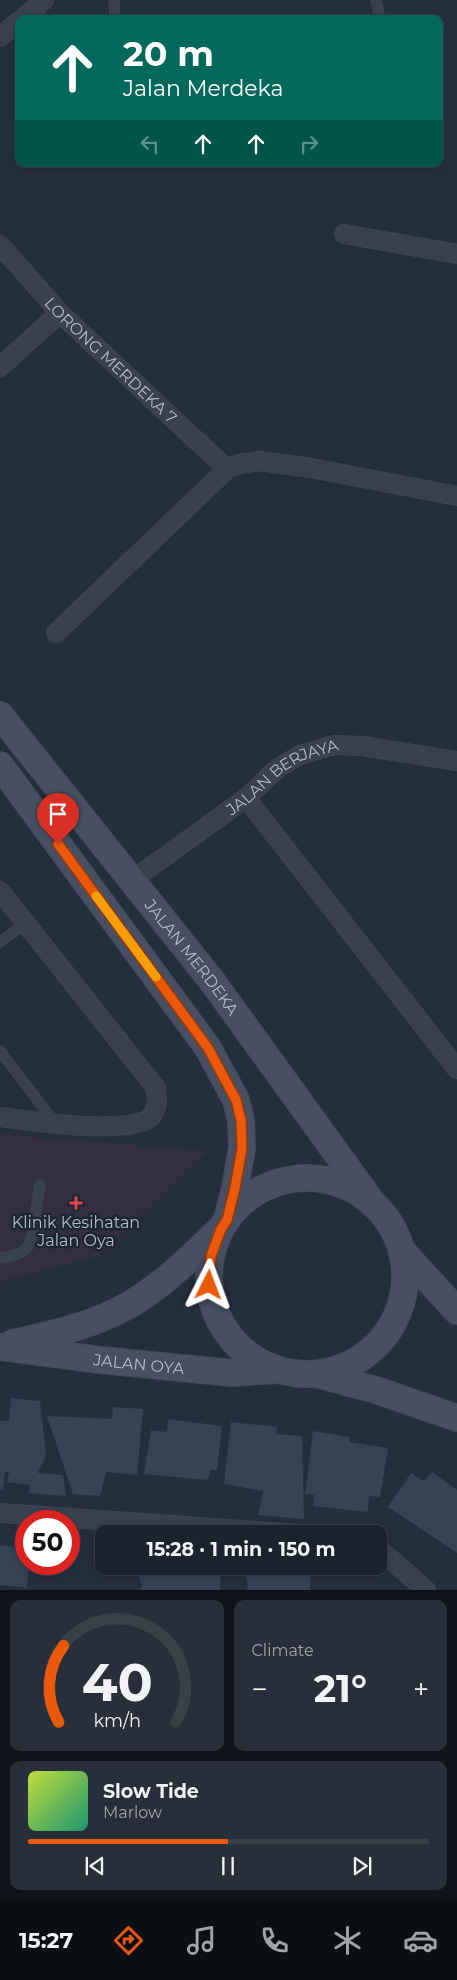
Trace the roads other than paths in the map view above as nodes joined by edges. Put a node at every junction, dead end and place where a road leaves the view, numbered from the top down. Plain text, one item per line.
1 (44, 0) edge
2 (114, 0) edge
3 (376, 0) edge
4 (26, 15) edge
5 (114, 15) edge
6 (379, 15) edge
7 (15, 24) edge
8 (0, 37) edge
9 (344, 234) dead end
10 (0, 245) edge
11 (457, 254) edge
12 (60, 313) junction
13 (0, 366) edge
14 (228, 469) junction
15 (457, 496) edge
16 (56, 633) dead end
17 (0, 715) edge
18 (457, 761) edge
19 (0, 765) edge
20 (246, 798) junction
21 (131, 881) junction
22 (0, 891) edge
23 (25, 924) junction
24 (0, 942) edge
25 (0, 1051) edge
26 (457, 1069) edge
27 (0, 1117) edge
28 (57, 1125) junction
29 (40, 1185) dead end
30 (374, 1205) junction
31 (224, 1224) junction
32 (402, 1250) junction
33 (0, 1258) edge
34 (457, 1311) edge
35 (0, 1346) edge
36 (278, 1370) junction
37 (318, 1374) junction
38 (457, 1418) edge
39 (0, 1513) edge
40 (170, 1525) edge
41 (387, 1556) edge
42 (426, 1590) edge

1 - 4 street
2 - 5 lane
3 - 6 lane
7 - 8 street
9 - 11 street
10 - 12 street, LORONG MERDEKA 7
12 - 13 street
12 - 14 street, LORONG MERDEKA 7
14 - 15 street
14 - 16 street
17 - 21 main road, JALAN MERDEKA
18 - 20 street, JALAN BERJAYA
19 - 31 main road
20 - 21 street, JALAN BERJAYA
20 - 26 street
21 - 30 main road, JALAN MERDEKA
22 - 23 street
23 - 24 lane
23 - 28 street
25 - 28 lane
27 - 28 street
29 - 33 lane
30 - 31 main road
30 - 32 main road
31 - 35 main road
31 - 36 main road
32 - 34 main road
32 - 37 main road
35 - 36 main road, JALAN OYA
36 - 37 main road
37 - 38 main road
39 - 40 street
41 - 42 street

